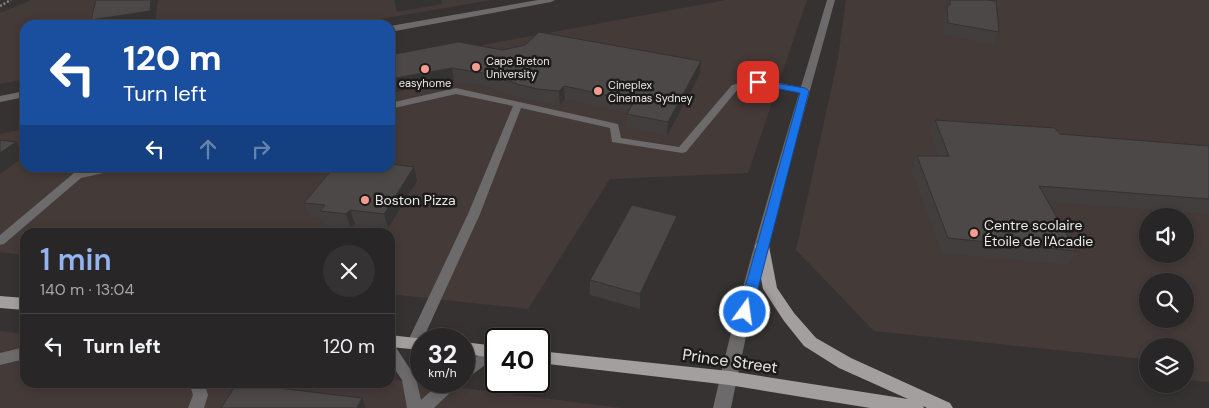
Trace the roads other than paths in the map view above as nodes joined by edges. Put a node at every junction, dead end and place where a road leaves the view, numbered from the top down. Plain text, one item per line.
1 (551, 0) edge
2 (831, 0) edge
3 (395, 28) edge
4 (805, 91) junction
5 (20, 95) edge
6 (0, 98) edge
7 (518, 104) junction
8 (395, 105) edge
9 (93, 172) edge
10 (0, 241) edge
11 (762, 246) junction
12 (0, 302) edge
13 (20, 304) edge
14 (425, 328) edge
15 (395, 341) edge
16 (410, 342) edge
17 (20, 354) edge
18 (395, 357) edge
19 (550, 358) edge
20 (0, 359) edge
21 (729, 378) junction
22 (200, 388) edge
23 (440, 393) edge
24 (196, 408) edge
25 (416, 408) edge
26 (423, 408) edge
27 (722, 408) edge
28 (915, 408) edge
29 (944, 408) edge

1 - 3 street
2 - 4 street
4 - 7 lane
4 - 11 street
5 - 6 street
7 - 8 lane
7 - 14 lane
9 - 10 lane
11 - 21 street
11 - 29 main road
12 - 13 main road
15 - 16 main road
17 - 20 lane
18 - 25 lane
19 - 21 main road, Prince Street
21 - 27 street
21 - 28 main road, Prince Street
22 - 24 lane
23 - 26 lane

